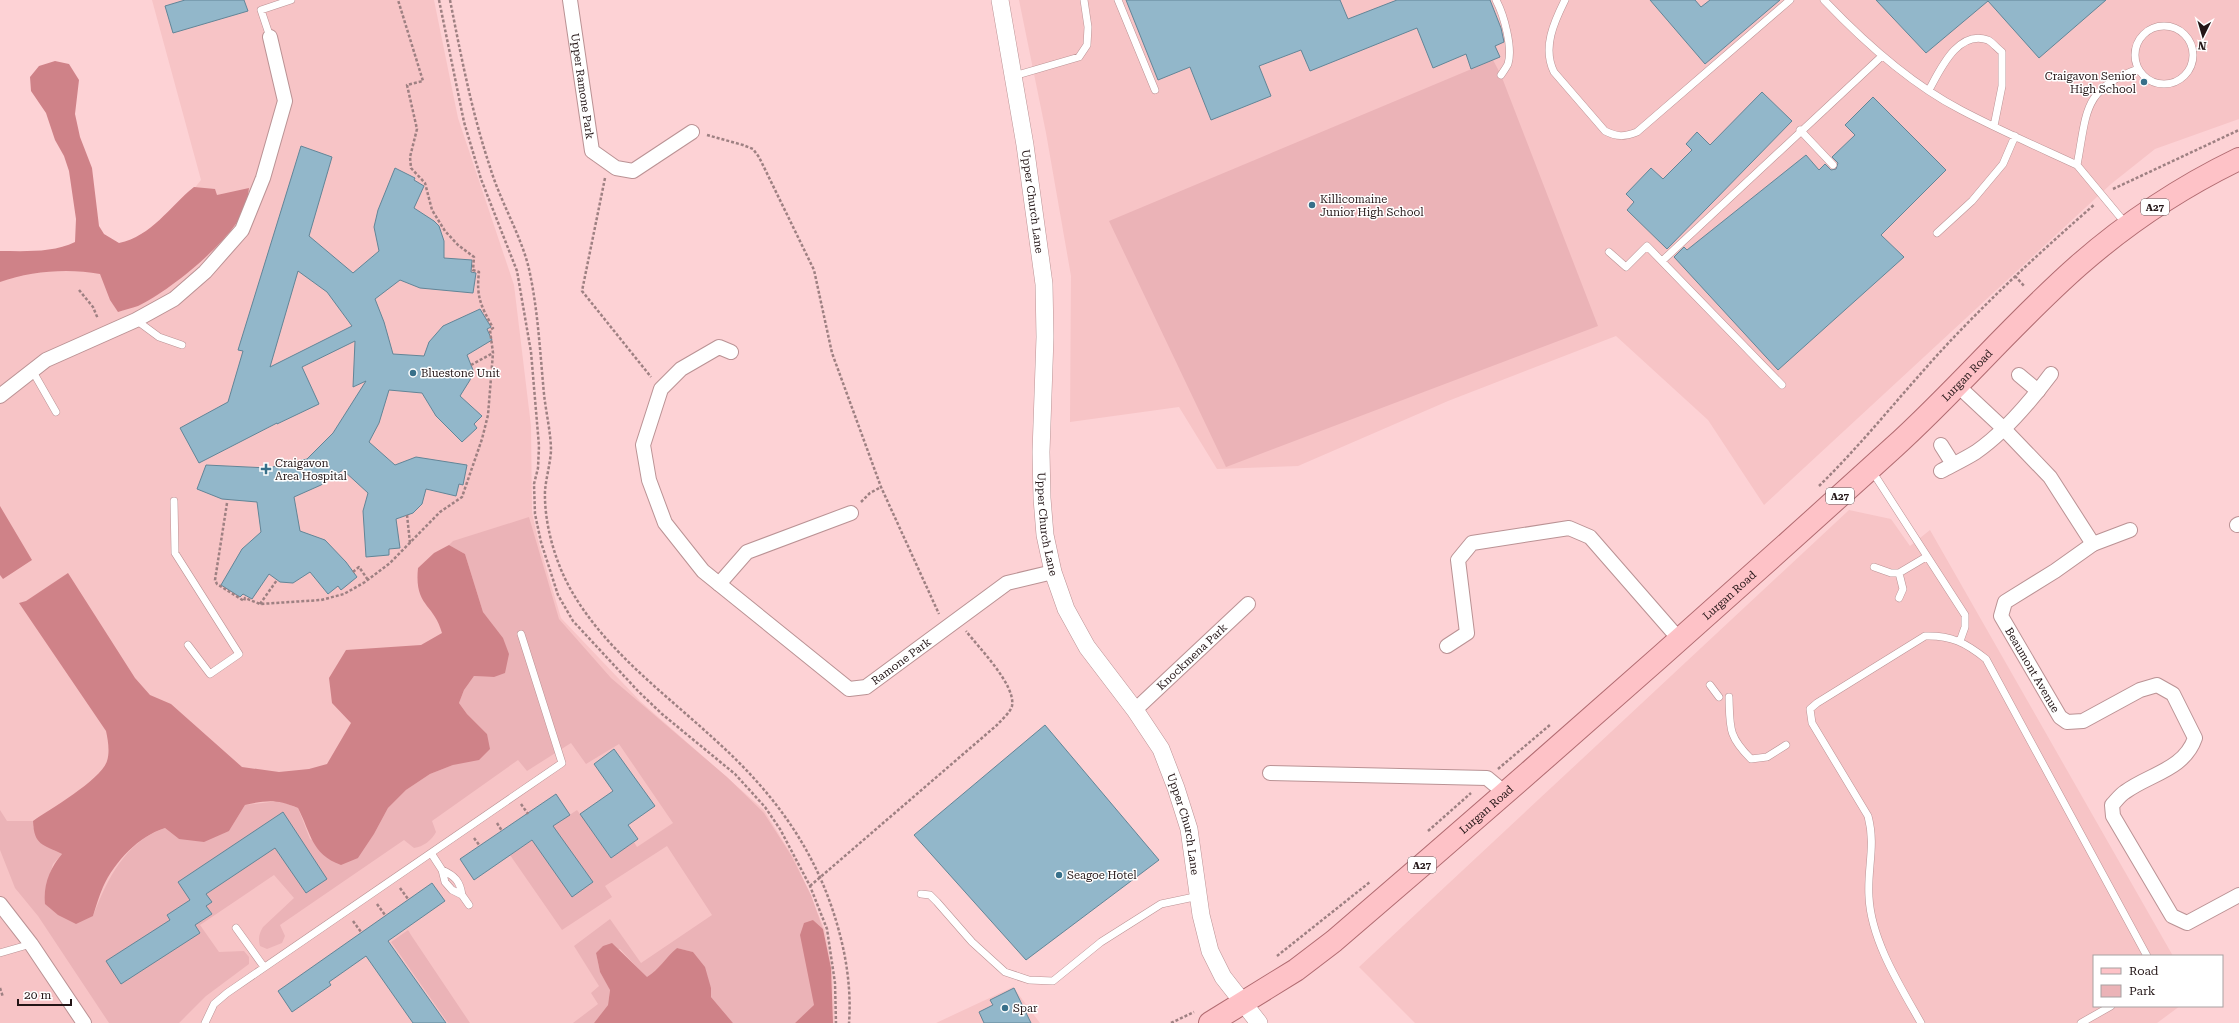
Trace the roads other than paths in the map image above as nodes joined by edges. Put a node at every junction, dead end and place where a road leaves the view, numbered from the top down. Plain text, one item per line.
1 (291, 0) edge
2 (574, 0) edge
3 (1000, 0) edge
4 (1084, 0) edge
5 (1118, 0) edge
6 (1496, 0) edge
7 (1565, 0) edge
8 (1790, 0) edge
9 (1824, 0) edge
10 (270, 37) joint
11 (1882, 56) junction
12 (2138, 69) junction
13 (1501, 75) dead end
14 (1014, 76) junction
15 (1155, 90) dead end
16 (1929, 90) junction
17 (1994, 126) junction
18 (1800, 130) junction
19 (692, 132) road end
20 (2015, 136) junction
21 (2239, 159) edge
22 (2077, 165) junction
23 (1833, 166) dead end
24 (2128, 226) junction
25 (1937, 233) dead end
26 (1609, 252) dead end
27 (1662, 261) junction
28 (136, 320) junction
29 (182, 346) dead end
30 (731, 352) dead end
31 (32, 370) junction
32 (2050, 374) dead end
33 (2019, 375) dead end
34 (1782, 385) dead end
35 (1957, 385) junction
36 (2038, 391) junction
37 (0, 396) edge
38 (56, 412) dead end
39 (2003, 428) junction
40 (1941, 445) dead end
41 (1953, 464) junction
42 (1870, 469) junction
43 (1941, 471) dead end
44 (174, 501) dead end
45 (851, 513) road end
46 (2130, 530) dead end
47 (2093, 544) junction
48 (1926, 557) junction
49 (1874, 567) dead end
50 (1053, 572) junction
51 (1899, 573) junction
52 (719, 584) junction
53 (1899, 598) dead end
54 (1248, 604) dead end
55 (521, 634) dead end
56 (1679, 639) junction
57 (1960, 641) junction
58 (188, 645) dead end
59 (1447, 646) dead end
60 (1710, 685) dead end
61 (1719, 696) dead end
62 (1729, 697) dead end
63 (1135, 710) junction
64 (1786, 745) dead end
65 (1270, 773) dead end
66 (1505, 792) junction
67 (431, 853) junction
68 (442, 870) junction
69 (921, 894) dead end
70 (462, 895) junction
71 (2239, 895) edge
72 (1199, 896) junction
73 (0, 904) edge
74 (469, 905) dead end
75 (236, 928) dead end
76 (31, 944) junction
77 (0, 953) edge
78 (2146, 955) edge
79 (264, 967) junction
80 (1244, 1004) junction
81 (2109, 1007) edge
82 (1205, 1016) edge
83 (84, 1023) edge
84 (205, 1023) edge
85 (1259, 1023) edge
86 (1921, 1023) edge
87 (2081, 1023) edge

1 - 10 lane
2 - 19 street, Upper Ramone Park
3 - 14 street, Upper Church Lane
4 - 14 lane
5 - 15 lane
6 - 13 lane
7 - 8 lane
9 - 11 lane
10 - 28 street
11 - 16 lane
11 - 18 lane
12 - 12 lane
12 - 22 lane
14 - 50 street, Upper Church Lane
16 - 17 lane
16 - 17 lane
17 - 20 lane
18 - 23 lane
18 - 27 lane
20 - 22 lane
20 - 25 lane
21 - 24 main road, Lurgan Road / A27
22 - 24 lane
24 - 35 main road, Lurgan Road / A27
26 - 27 lane
27 - 34 lane
28 - 29 lane
28 - 31 street
30 - 52 street, Ramone Park
31 - 37 street
31 - 38 lane
32 - 36 street
33 - 36 street
35 - 39 street
35 - 42 main road, Lurgan Road / A27
36 - 39 street
39 - 41 street
39 - 47 street
40 - 41 street
41 - 43 street
42 - 48 lane
42 - 56 main road, Lurgan Road / A27
44 - 58 lane
45 - 52 street
46 - 47 street, Beaumont Avenue
47 - 71 street, Beaumont Avenue
48 - 51 lane
48 - 57 lane
49 - 51 lane
50 - 52 street, Ramone Park
50 - 63 street, Upper Church Lane
51 - 53 lane
54 - 63 street, Knockmena Park
55 - 67 lane
56 - 59 street
56 - 66 main road, Lurgan Road / A27
57 - 78 lane
57 - 86 lane
60 - 61 lane
62 - 64 lane
63 - 72 street, Upper Church Lane
65 - 66 street
66 - 80 main road, Lurgan Road / A27
67 - 68 lane
67 - 79 lane
68 - 70 lane
68 - 70 lane
69 - 72 lane
70 - 74 lane
72 - 80 street, Upper Church Lane
73 - 76 street
75 - 79 lane
76 - 77 lane
76 - 83 street
79 - 84 lane
80 - 82 main road, Lurgan Road / A27
80 - 85 street, Upper Church Lane
81 - 87 lane

